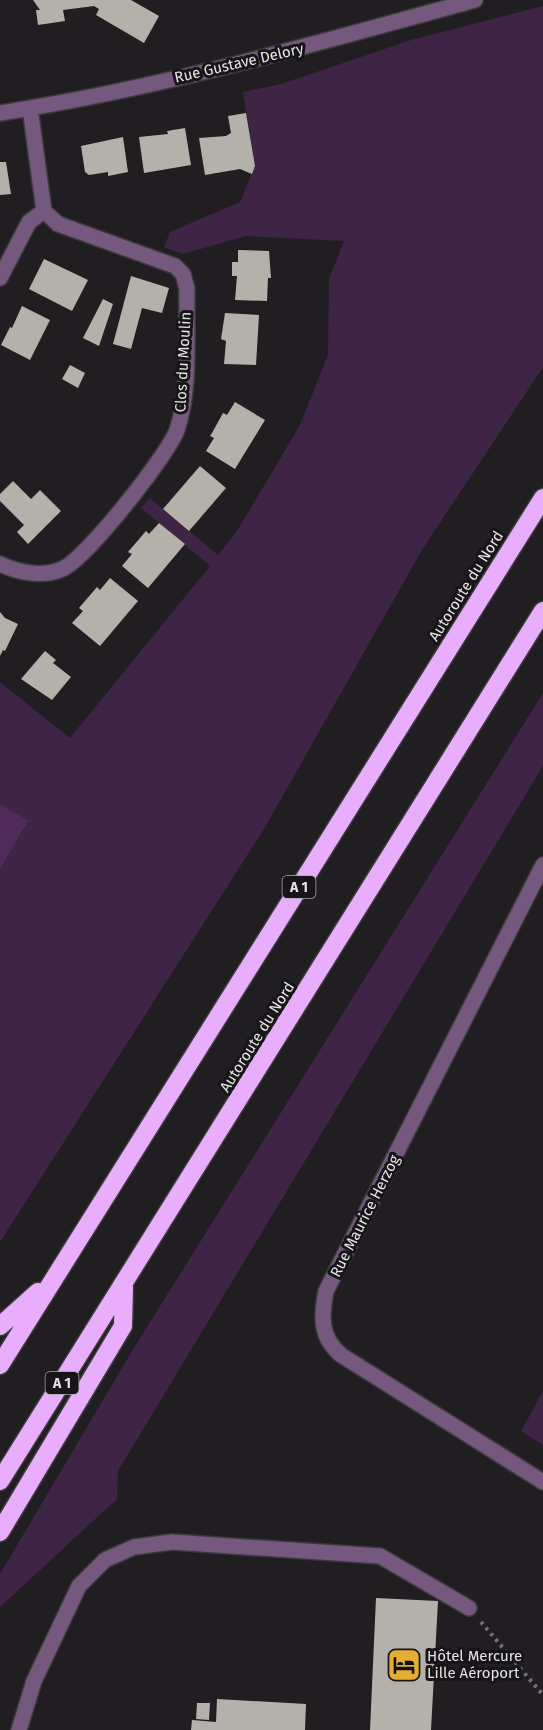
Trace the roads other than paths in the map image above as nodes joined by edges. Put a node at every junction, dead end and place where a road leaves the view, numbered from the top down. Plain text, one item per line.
1 (475, 0) edge
2 (30, 108) junction
3 (0, 112) edge
4 (44, 210) junction
5 (0, 278) edge
6 (543, 498) edge
7 (0, 564) edge
8 (543, 611) edge
9 (543, 865) edge
10 (55, 1277) junction
11 (124, 1285) junction
12 (0, 1326) edge
13 (0, 1365) edge
14 (0, 1481) edge
15 (543, 1482) edge
16 (0, 1532) edge
17 (469, 1608) road end
18 (19, 1730) edge

1 - 2 street, Rue Gustave Delory
2 - 3 street, Rue Gustave Delory
2 - 4 street
4 - 5 street
4 - 7 street, Clos du Moulin
6 - 10 highway, Autoroute du Nord / A 1
8 - 11 highway, Autoroute du Nord / A 1
9 - 15 street, Rue Maurice Herzog
10 - 12 highway
10 - 13 highway, Autoroute du Nord / A 1
11 - 14 highway, Autoroute du Nord / A 1
11 - 16 highway
17 - 18 street

